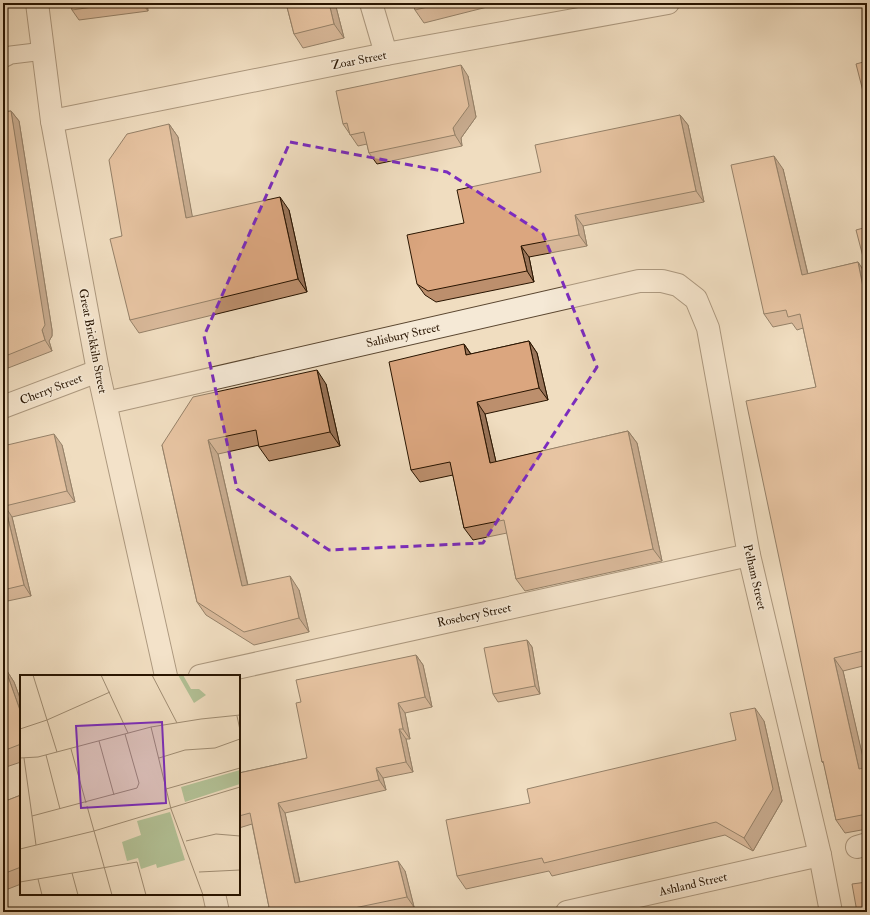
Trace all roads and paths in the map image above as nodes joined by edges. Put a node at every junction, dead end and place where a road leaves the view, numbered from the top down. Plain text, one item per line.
1 (37, 3) edge
2 (371, 3) edge
3 (668, 3) edge
4 (44, 51) junction
5 (386, 54) junction
6 (3, 59) edge
7 (52, 121) junction
8 (696, 299) joint
9 (98, 370) junction
10 (106, 403) junction
11 (3, 407) edge
12 (749, 555) junction
13 (166, 675) edge
14 (205, 675) edge
15 (820, 855) junction
16 (214, 895) edge
17 (218, 912) edge
18 (567, 912) edge
19 (830, 912) edge

1 - 4 street, Great Brickkiln Street
2 - 5 street
3 - 5 street, Zoar Street
4 - 6 lane
4 - 7 street, Great Brickkiln Street
5 - 7 street, Zoar Street
7 - 9 street, Great Brickkiln Street
8 - 10 street, Salisbury Street
8 - 12 street, Pelham Street
9 - 10 street, Great Brickkiln Street
9 - 11 street, Cherry Street
10 - 13 street, Great Brickkiln Street
12 - 14 street, Rosebery Street
12 - 15 street, Pelham Street
15 - 18 street, Ashland Street
15 - 19 street, Pelham Street
16 - 17 street

